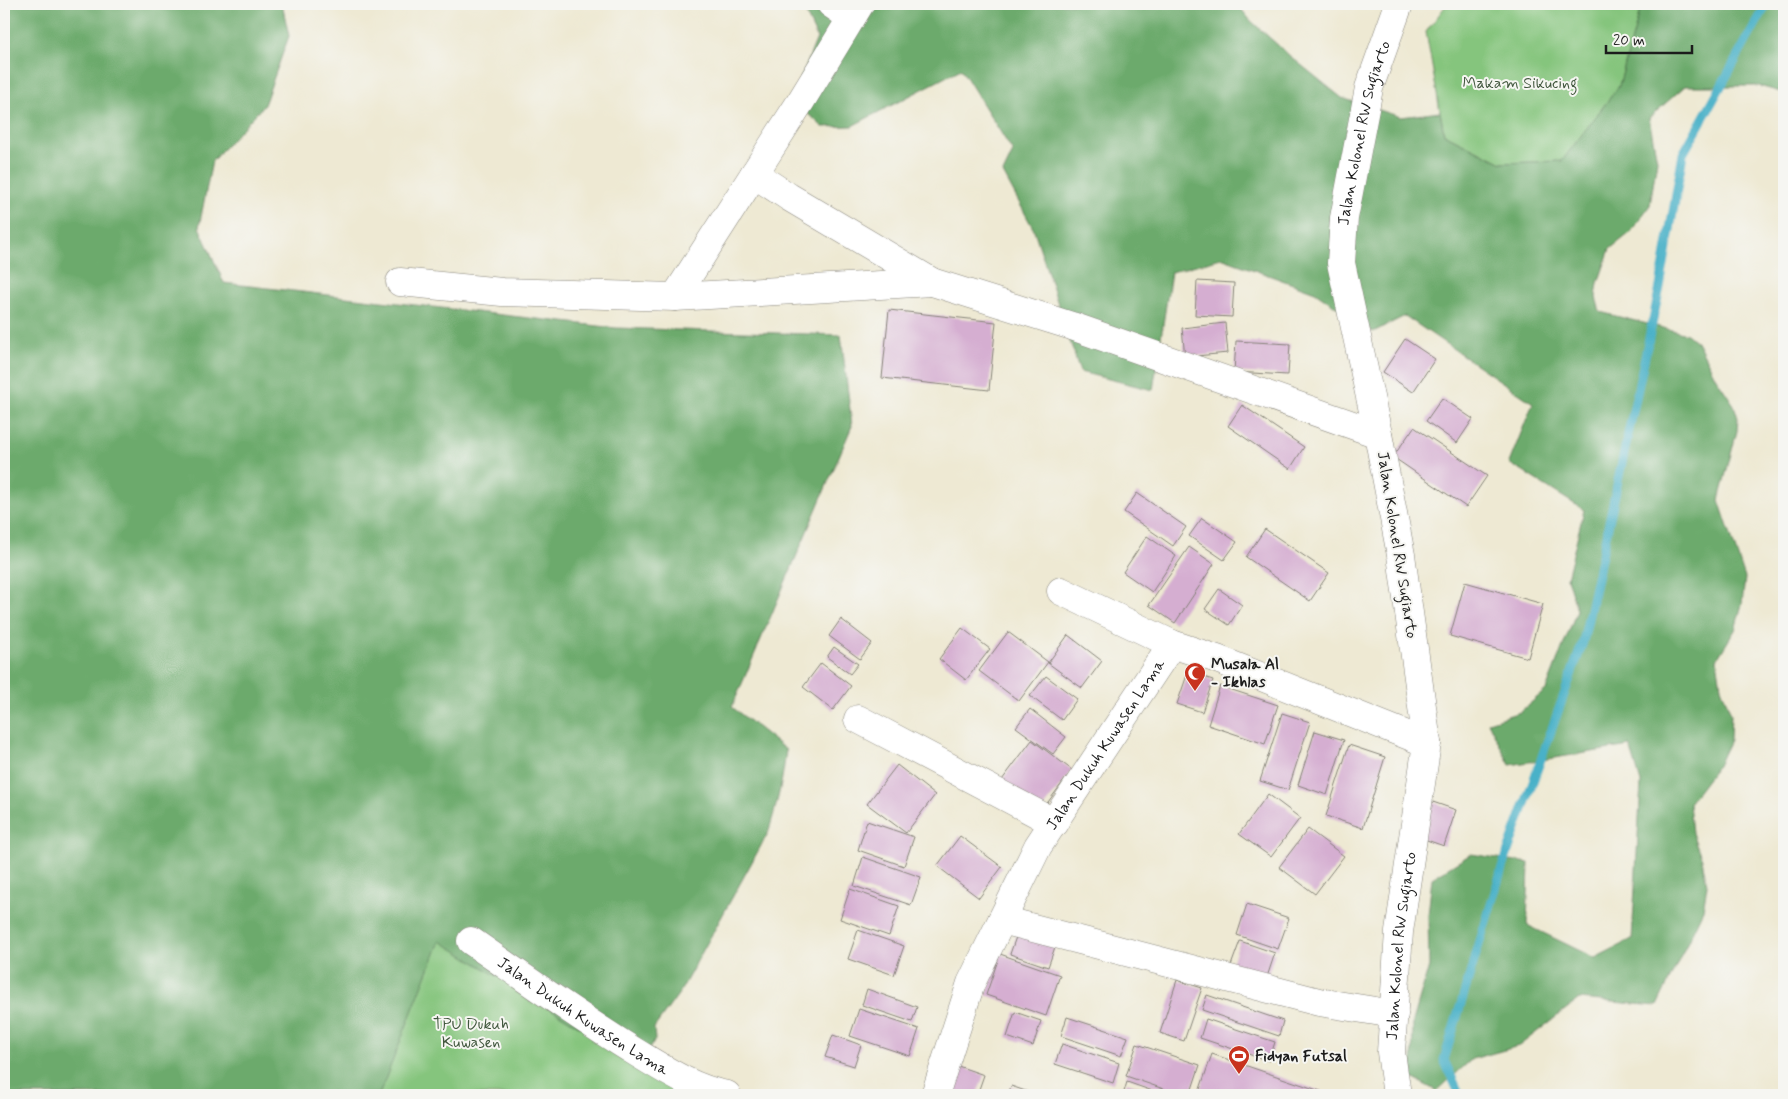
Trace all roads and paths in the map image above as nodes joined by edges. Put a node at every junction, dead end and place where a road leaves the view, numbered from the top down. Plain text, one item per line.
1 (1396, 5) edge
2 (847, 8) edge
3 (754, 174) junction
4 (400, 282) dead end
5 (932, 282) junction
6 (675, 297) junction
7 (1378, 434) junction
8 (1061, 591) dead end
9 (1172, 644) junction
10 (858, 719) dead end
11 (1427, 743) junction
12 (1055, 823) junction
13 (1002, 920) junction
14 (471, 941) dead end
15 (1394, 1014) junction
16 (727, 1095) edge
17 (935, 1095) edge
18 (1397, 1095) edge

1 - 7 street, Jalan Kolonel RW Sugiarto
2 - 3 street
3 - 5 street
3 - 6 street
4 - 6 street
5 - 6 street
5 - 7 street
7 - 11 street, Jalan Kolonel RW Sugiarto
8 - 9 street
9 - 11 street, Jalan Dukuh Kuwasen Lama
9 - 12 street, Jalan Dukuh Kuwasen Lama
10 - 12 street
11 - 15 street, Jalan Kolonel RW Sugiarto
12 - 13 street, Jalan Dukuh Kuwasen Lama
13 - 15 street
13 - 17 street, Jalan Dukuh Kuwasen Lama
14 - 16 street, Jalan Dukuh Kuwasen Lama
15 - 18 street, Jalan Kolonel RW Sugiarto

